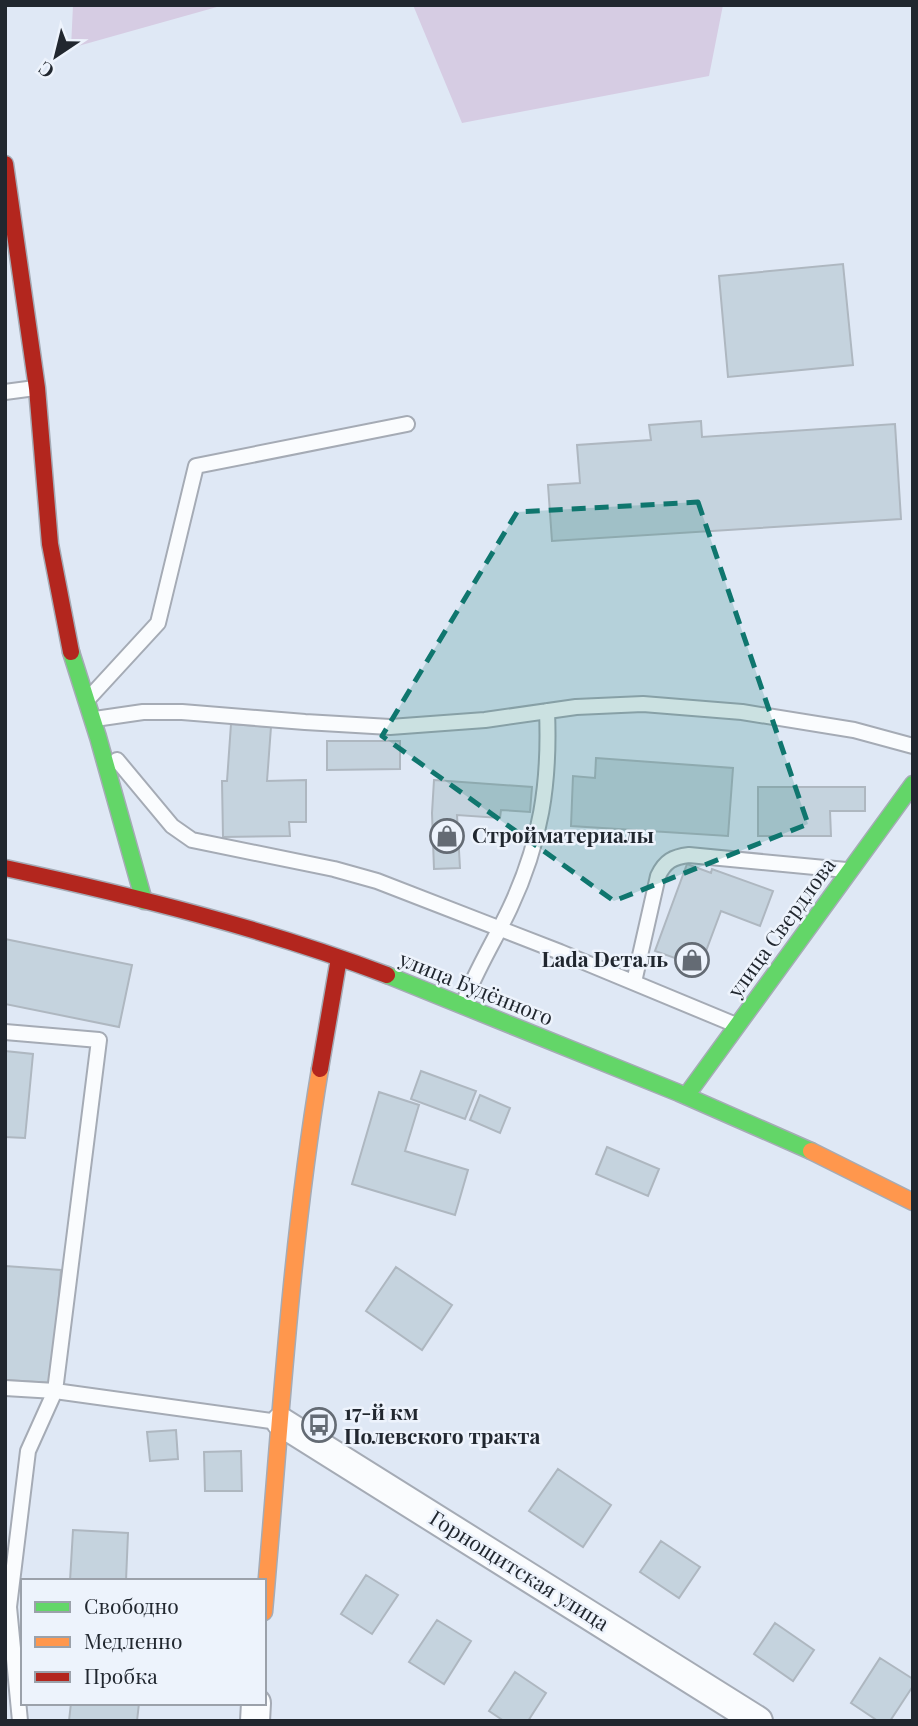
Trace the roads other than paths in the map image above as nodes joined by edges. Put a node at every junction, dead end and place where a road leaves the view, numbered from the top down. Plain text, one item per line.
1 (5, 164) edge
2 (37, 388) junction
3 (5, 392) edge
4 (407, 424) dead end
5 (85, 701) junction
6 (547, 711) junction
7 (92, 720) junction
8 (98, 737) junction
9 (913, 746) edge
10 (913, 784) edge
11 (5, 868) edge
12 (850, 870) junction
13 (144, 901) junction
14 (500, 928) junction
15 (339, 958) junction
16 (634, 982) junction
17 (463, 1005) junction
18 (738, 1026) junction
19 (5, 1032) edge
20 (686, 1096) junction
21 (913, 1202) edge
22 (5, 1388) edge
23 (55, 1391) junction
24 (281, 1422) junction
25 (266, 1590) edge
26 (7, 1607) edge
27 (20, 1721) edge
28 (758, 1721) edge

1 - 2 street
2 - 3 lane
2 - 5 street
4 - 5 lane
5 - 7 street
6 - 7 lane
6 - 9 lane
6 - 14 lane
7 - 8 street
8 - 13 street
8 - 14 lane
10 - 12 street, улица Свердлова
11 - 13 street, улица Будённого
12 - 16 lane
12 - 18 street, улица Свердлова
13 - 15 street, улица Будённого
14 - 16 lane
14 - 17 lane
15 - 17 street, улица Будённого
15 - 24 street
16 - 18 lane
17 - 20 street, улица Будённого
18 - 20 street, улица Свердлова
19 - 23 lane
20 - 21 street, улица Будённого
22 - 23 lane
23 - 24 lane
23 - 26 lane
24 - 25 street
24 - 28 street, Горнощитская улица
26 - 27 lane

